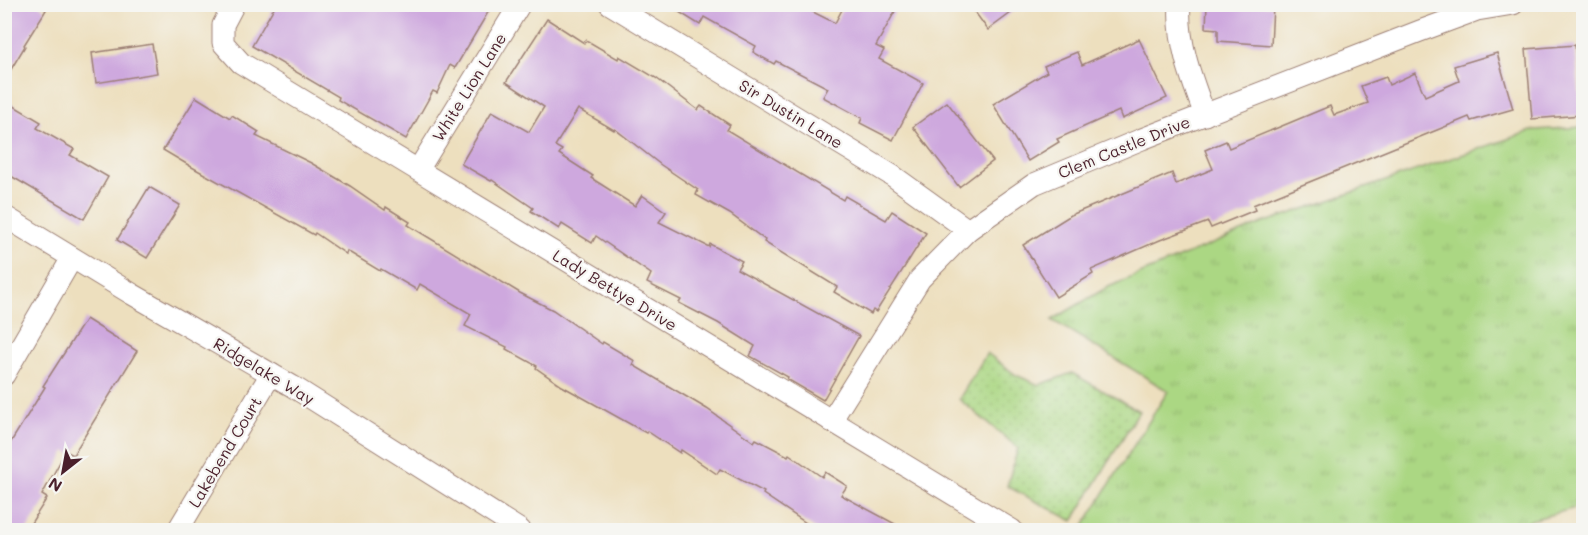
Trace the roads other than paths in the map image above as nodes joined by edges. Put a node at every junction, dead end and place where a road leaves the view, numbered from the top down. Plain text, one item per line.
1 (234, 4) edge
2 (520, 4) edge
3 (610, 4) edge
4 (1180, 4) edge
5 (1513, 4) edge
6 (1451, 12) edge
7 (1205, 115) junction
8 (418, 170) junction
9 (4, 216) edge
10 (968, 230) junction
11 (72, 258) junction
12 (272, 374) junction
13 (4, 375) edge
14 (831, 422) junction
15 (178, 531) edge
16 (520, 531) edge
17 (1011, 531) edge

1 - 8 street, Lady Bettye Drive
2 - 8 street, White Lion Lane
3 - 10 street, Sir Dustin Lane
4 - 7 street
5 - 6 street, Clem Castle Drive
6 - 7 street, Clem Castle Drive
7 - 10 street, Clem Castle Drive
8 - 14 street, Lady Bettye Drive
9 - 11 street, Ridgelake Way
10 - 14 street, Clem Castle Drive
11 - 12 street, Ridgelake Way
11 - 13 street
12 - 15 street, Lakebend Court
12 - 16 street, Ridgelake Way
14 - 17 street, Lady Bettye Drive

